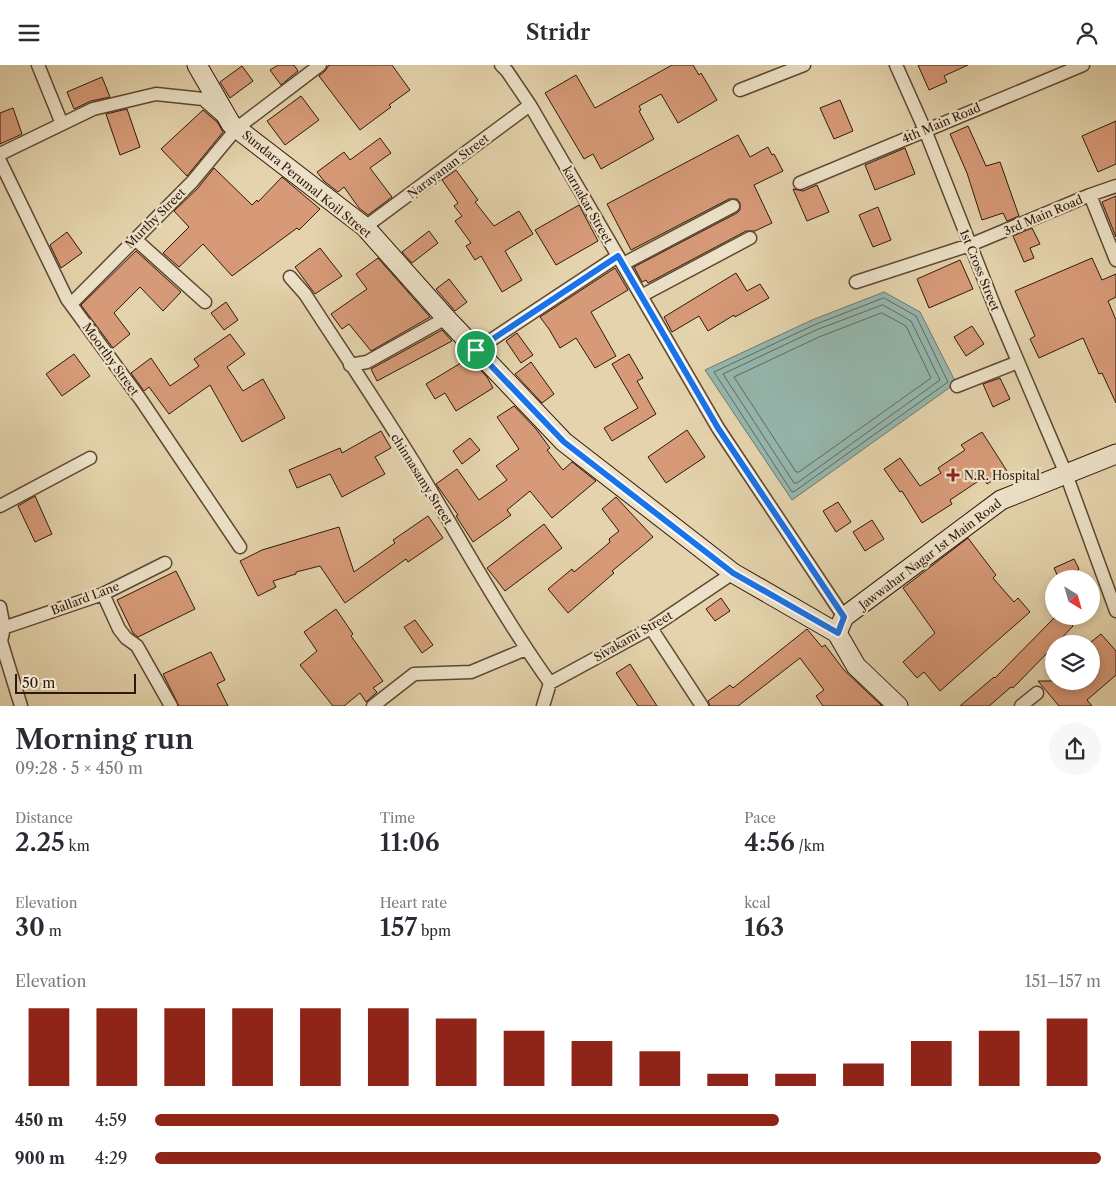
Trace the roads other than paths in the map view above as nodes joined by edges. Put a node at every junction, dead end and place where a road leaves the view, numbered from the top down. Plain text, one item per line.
1 (38, 65) edge
2 (198, 65) edge
3 (804, 65) edge
4 (896, 65) edge
5 (1083, 65) edge
6 (314, 67) edge
7 (508, 67) edge
8 (740, 90) dead end
9 (530, 105) junction
10 (62, 124) junction
11 (234, 126) junction
12 (924, 130) junction
13 (0, 154) edge
14 (0, 161) edge
15 (800, 183) dead end
16 (1116, 186) edge
17 (1090, 195) junction
18 (733, 206) dead end
19 (365, 227) junction
20 (750, 238) dead end
21 (135, 239) junction
22 (970, 245) junction
23 (620, 260) junction
24 (1116, 261) edge
25 (290, 277) dead end
26 (856, 282) dead end
27 (641, 296) junction
28 (205, 303) dead end
29 (71, 304) junction
30 (446, 318) junction
31 (476, 350) junction
32 (1018, 362) junction
33 (350, 365) junction
34 (957, 386) dead end
35 (1116, 455) edge
36 (90, 459) dead end
37 (1066, 474) junction
38 (0, 506) edge
39 (240, 547) dead end
40 (165, 563) dead end
41 (733, 573) junction
42 (103, 594) junction
43 (0, 607) edge
44 (1116, 611) edge
45 (841, 625) junction
46 (651, 627) junction
47 (2, 629) edge
48 (526, 649) junction
49 (550, 683) junction
50 (1037, 693) dead end
51 (21, 706) edge
52 (171, 706) edge
53 (373, 706) edge
54 (544, 706) edge
55 (702, 706) edge
56 (898, 706) edge
57 (1022, 706) edge

1 - 10 street
2 - 11 street, Sundara Perumal Koil Street
3 - 8 street
4 - 12 street, 1st Cross Street
5 - 12 street, 4th Main Road
6 - 11 street, Murthy Street
7 - 9 street, karnakar Street
9 - 19 street, Narayanan Street
9 - 23 street, karnakar Street
10 - 11 street
10 - 13 street
11 - 19 street, Sundara Perumal Koil Street
11 - 21 street, Murthy Street
12 - 15 street, 4th Main Road
12 - 22 street, 1st Cross Street
14 - 29 street, Moorthy Street
16 - 17 street, 3rd Main Road
17 - 22 street, 3rd Main Road
17 - 24 street
18 - 23 street
19 - 30 street, Sundara Perumal Koil Street
20 - 27 street
21 - 28 street
21 - 29 street, Murthy Street
22 - 26 street, 3rd Main Road
22 - 32 street, 1st Cross Street
23 - 27 street, karnakar Street
23 - 31 street
25 - 33 street, chinnasamy Street
27 - 45 street, karnakar Street
29 - 39 street, Moorthy Street
30 - 31 street, Sundara Perumal Koil Street
30 - 33 street
31 - 41 street, Sundara Perumal Koil Street
32 - 34 street
32 - 37 street, 1st Cross Street
33 - 48 street, chinnasamy Street
35 - 37 street, Jawwahar Nagar 1st Main Road
36 - 38 street
37 - 44 street, 1st Cross Street
37 - 45 street, Jawwahar Nagar 1st Main Road
40 - 42 street, Ballard Lane
41 - 45 street, Sundara Perumal Koil Street
41 - 46 street, Sivakami Street
42 - 47 street, Ballard Lane
42 - 52 street
43 - 47 street
45 - 56 street
46 - 49 street, Sivakami Street
46 - 55 street
47 - 51 street
48 - 49 street, chinnasamy Street
48 - 53 street
49 - 54 street
50 - 57 street

